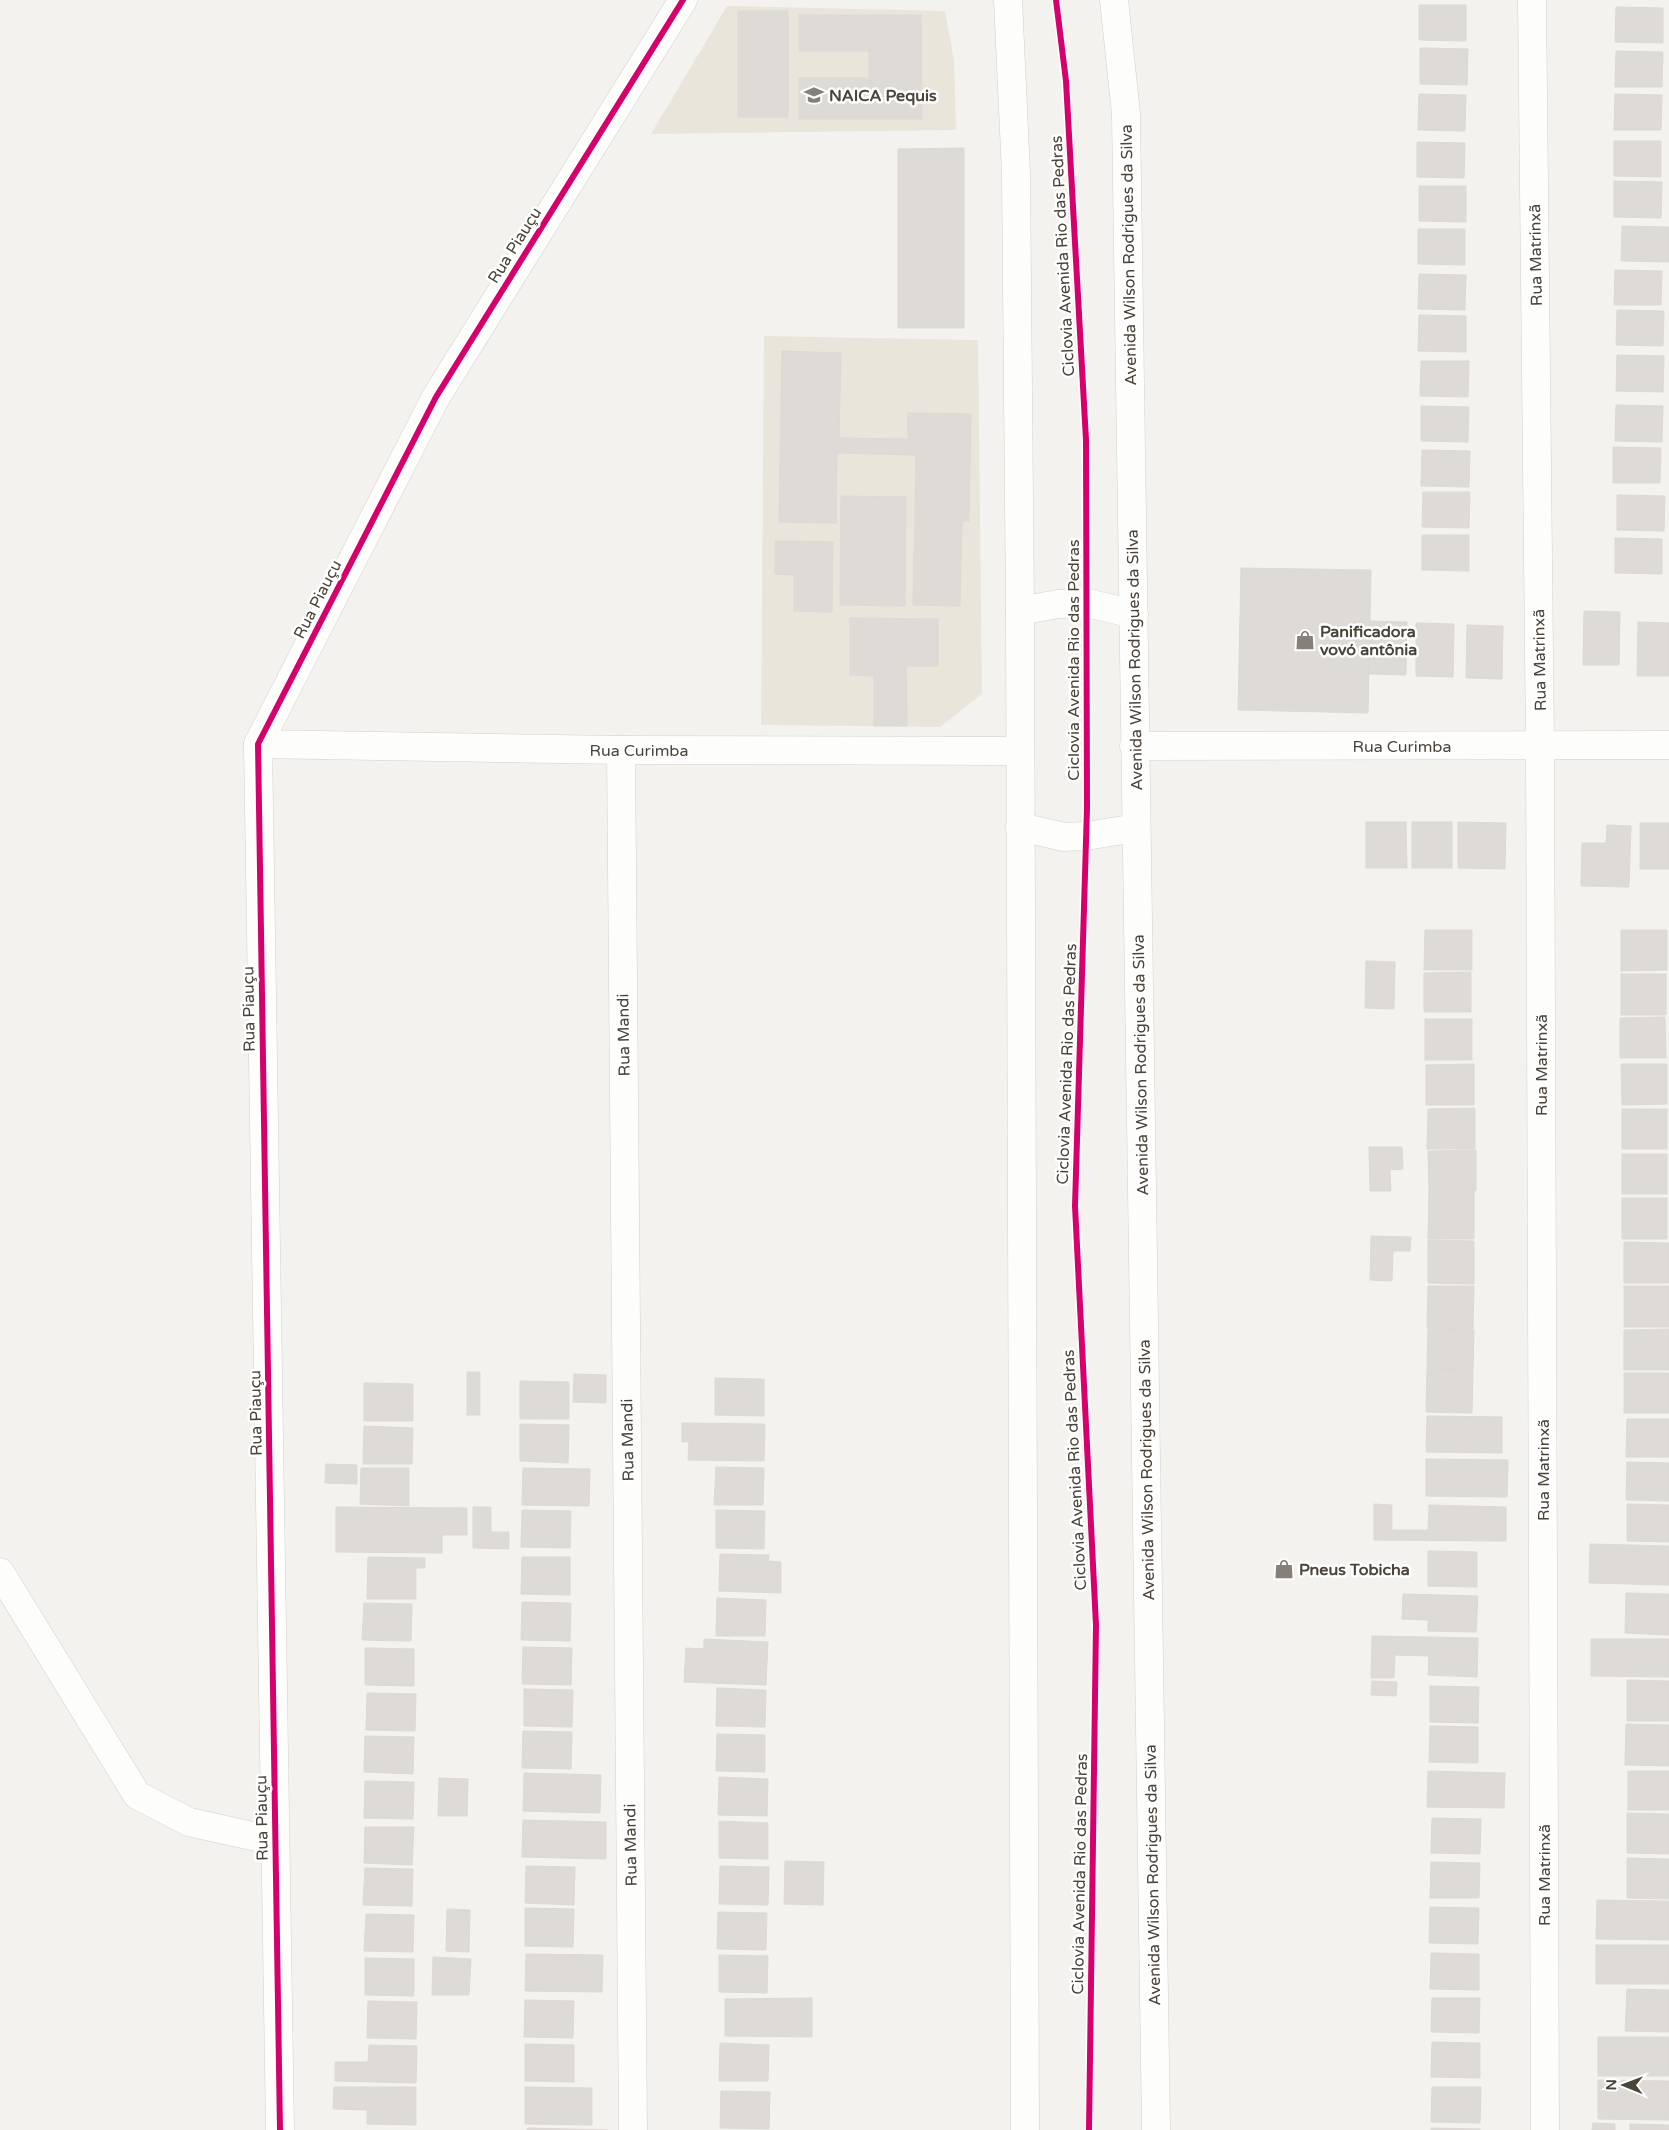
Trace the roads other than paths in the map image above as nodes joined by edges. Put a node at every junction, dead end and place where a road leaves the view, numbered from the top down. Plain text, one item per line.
1 (682, 0) edge
2 (1008, 0) edge
3 (1114, 0) edge
4 (1532, 0) edge
5 (1020, 611) junction
6 (1134, 614) junction
7 (258, 744) junction
8 (1540, 745) junction
9 (1669, 745) edge
10 (1134, 746) junction
11 (621, 750) junction
12 (1020, 751) junction
13 (1020, 827) junction
14 (1136, 828) junction
15 (0, 1572) edge
16 (275, 1841) junction
17 (280, 2130) edge
18 (633, 2130) edge
19 (1025, 2130) edge
20 (1156, 2130) edge
21 (1545, 2130) edge

1 - 7 street, Rua Piauçu
2 - 5 street
3 - 6 street, Avenida Wilson Rodrigues da Silva
4 - 8 street, Rua Matrinxã
5 - 6 street
5 - 12 street
6 - 10 street, Avenida Wilson Rodrigues da Silva
7 - 11 street, Rua Curimba
7 - 16 street, Rua Piauçu
8 - 9 street, Rua Curimba
8 - 10 street, Rua Curimba
8 - 21 street, Rua Matrinxã
10 - 14 street, Avenida Wilson Rodrigues da Silva
11 - 12 street, Rua Curimba
11 - 18 street, Rua Mandi
12 - 13 street
13 - 14 street
13 - 19 street
14 - 20 street, Avenida Wilson Rodrigues da Silva
15 - 16 street
16 - 17 street, Rua Piauçu

